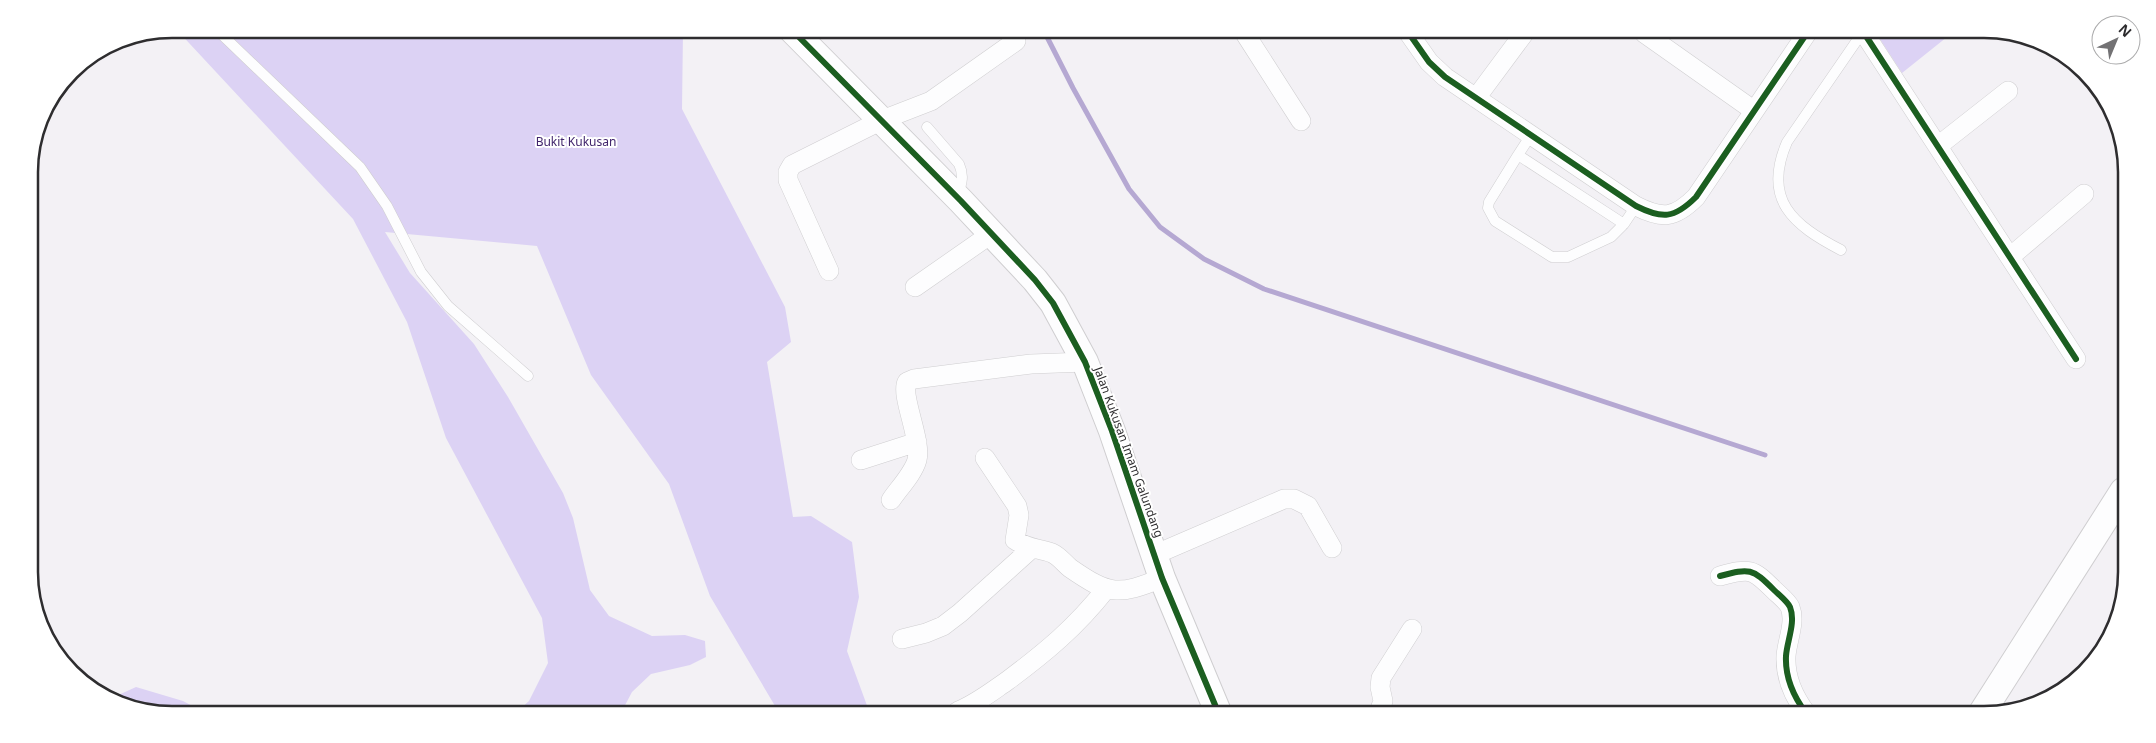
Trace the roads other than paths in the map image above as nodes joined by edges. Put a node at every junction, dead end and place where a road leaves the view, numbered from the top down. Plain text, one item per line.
1 (225, 38) edge
2 (800, 38) edge
3 (1248, 38) edge
4 (1412, 38) edge
5 (1521, 38) edge
6 (1651, 38) edge
7 (1805, 38) edge
8 (1860, 38) edge
9 (1866, 38) edge
10 (1016, 41) dead end
11 (2008, 92) dead end
12 (1476, 98) junction
13 (1746, 105) dead end
14 (882, 120) junction
15 (1301, 121) dead end
16 (927, 128) dead end
17 (1531, 135) junction
18 (1938, 146) junction
19 (1518, 155) junction
20 (2084, 194) dead end
21 (957, 198) junction
22 (1636, 206) junction
23 (1624, 224) junction
24 (992, 234) junction
25 (1841, 250) dead end
26 (2010, 257) junction
27 (829, 271) dead end
28 (915, 287) dead end
29 (2076, 359) dead end
30 (1085, 362) junction
31 (528, 376) dead end
32 (917, 442) junction
33 (984, 458) dead end
34 (861, 460) dead end
35 (2118, 499) edge
36 (890, 500) dead end
37 (1332, 548) dead end
38 (1030, 549) junction
39 (1158, 566) junction
40 (1720, 576) dead end
41 (1106, 589) junction
42 (1412, 628) dead end
43 (902, 639) dead end
44 (1215, 705) edge
45 (1381, 705) edge
46 (1800, 705) edge
47 (1987, 705) edge
48 (974, 706) edge

1 - 31 lane
2 - 14 street, Jalan Kukusan Imam Galundang
3 - 15 street
4 - 12 street
5 - 12 street
6 - 13 street
7 - 22 street
8 - 25 lane
9 - 18 street
10 - 14 street
11 - 18 street
12 - 17 street
14 - 21 street, Jalan Kukusan Imam Galundang
14 - 27 street
16 - 21 lane
17 - 19 lane
17 - 22 street
18 - 26 street
19 - 23 lane
19 - 23 lane
20 - 26 street
21 - 24 street, Jalan Kukusan Imam Galundang
22 - 23 lane
24 - 28 street
24 - 30 street, Jalan Kukusan Imam Galundang
26 - 29 street
30 - 32 street
30 - 39 street, Jalan Kukusan Imam Galundang
32 - 34 street
32 - 36 street
33 - 38 street
35 - 47 street
37 - 39 street
38 - 41 street
38 - 43 street
39 - 41 street
39 - 44 street, Jalan Kukusan Imam Galundang
40 - 46 street
41 - 48 street
42 - 45 street

